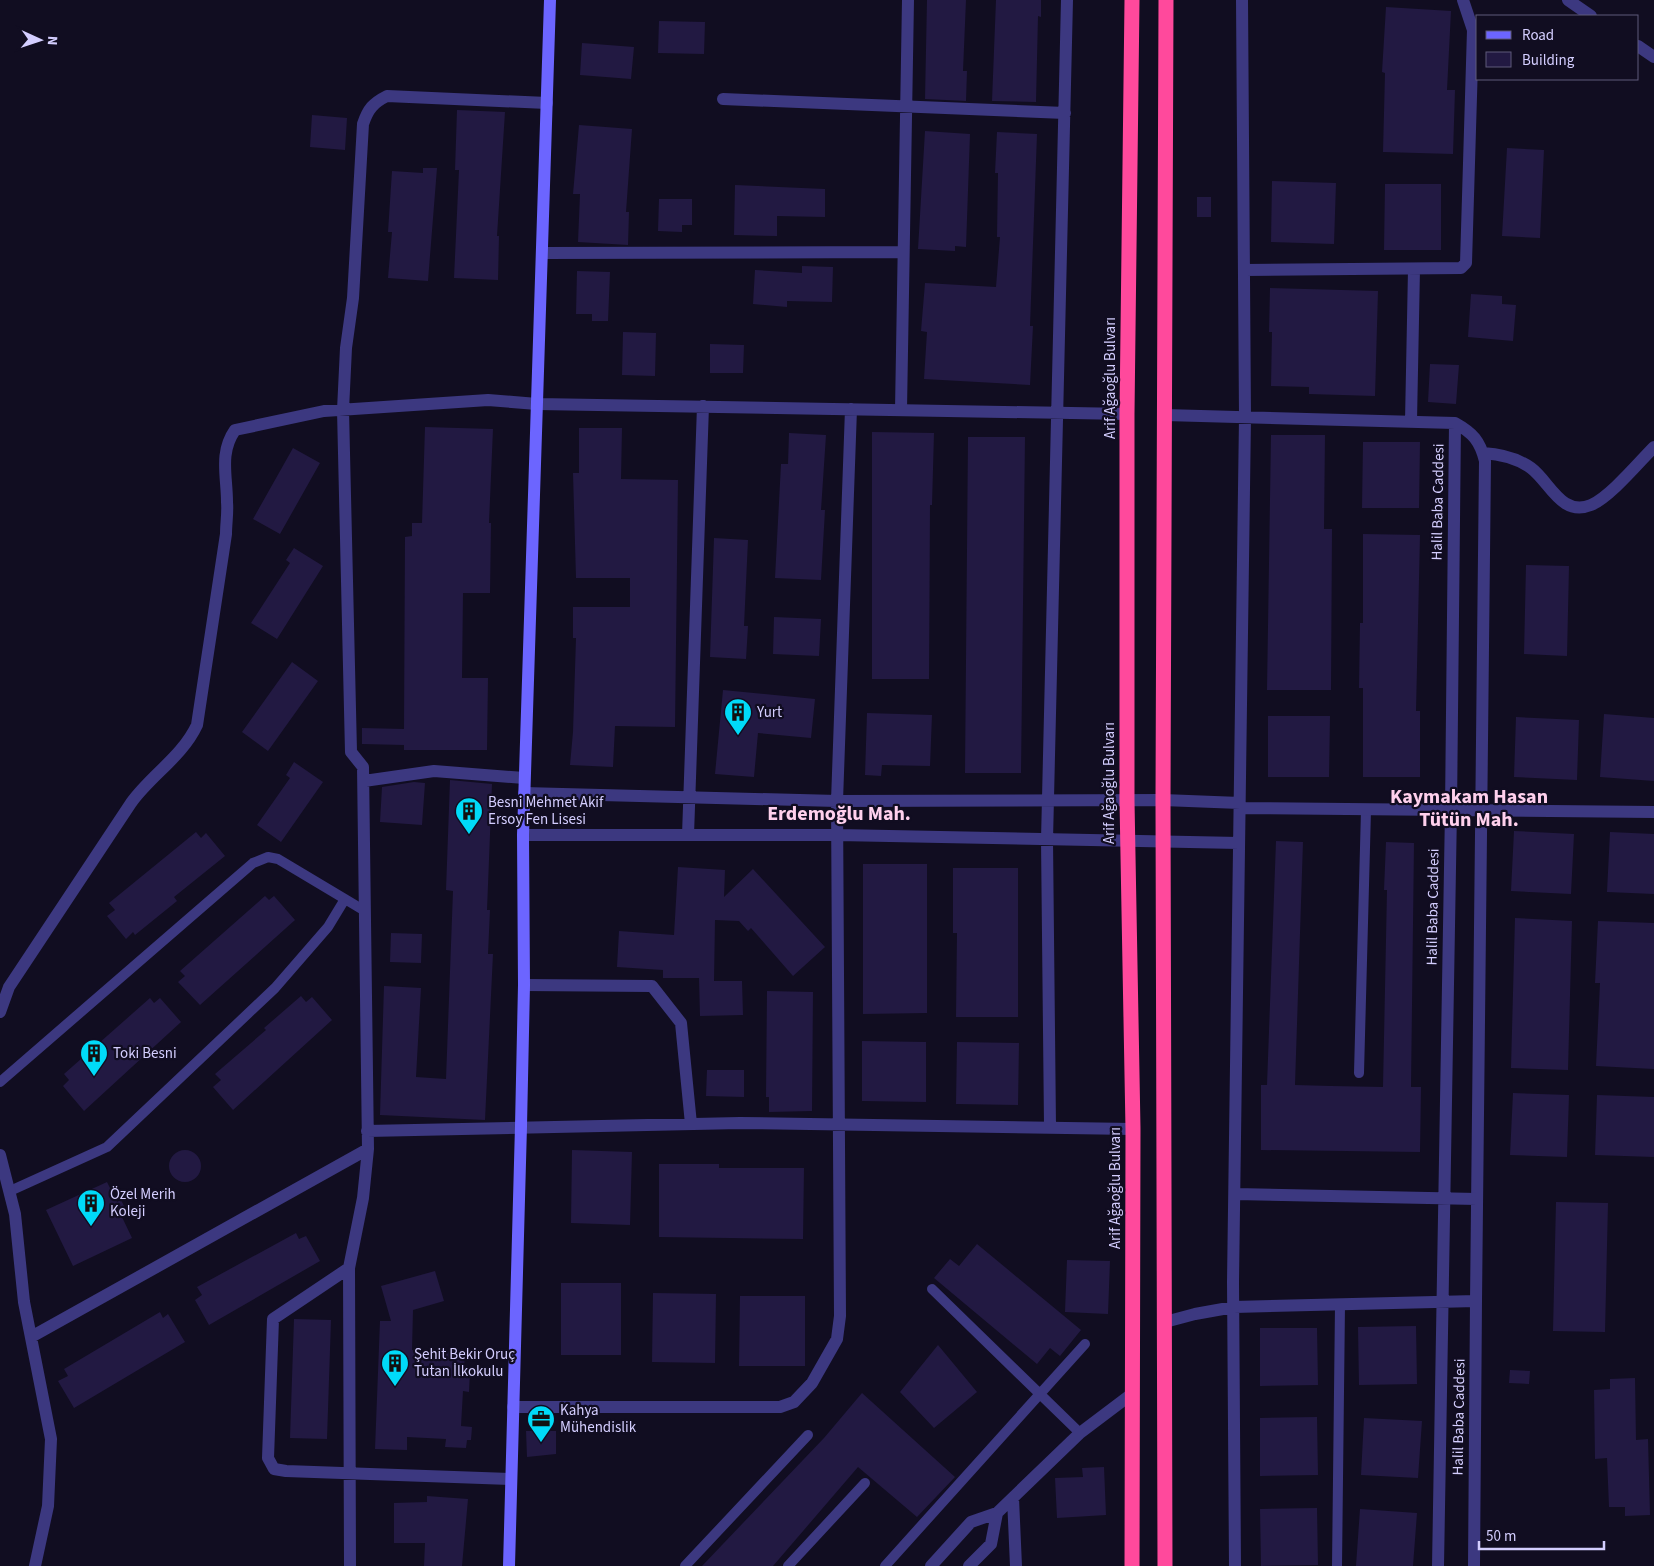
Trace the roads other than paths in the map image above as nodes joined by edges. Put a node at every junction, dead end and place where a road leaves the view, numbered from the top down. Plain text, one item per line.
1 (550, 0) edge
2 (908, 0) edge
3 (1067, 0) edge
4 (1132, 0) edge
5 (1166, 0) edge
6 (1242, 0) edge
7 (1463, 0) edge
8 (1568, 0) edge
9 (1590, 15) edge
10 (1639, 47) edge
11 (1654, 56) edge
12 (723, 99) dead end
13 (547, 103) junction
14 (906, 107) junction
15 (1065, 113) junction
16 (902, 252) junction
17 (542, 253) junction
18 (1414, 269) junction
19 (1244, 270) junction
20 (537, 404) junction
21 (703, 406) junction
22 (851, 409) junction
23 (343, 410) junction
24 (901, 410) junction
25 (1058, 414) junction
26 (1127, 414) junction
27 (1165, 415) junction
28 (1245, 417) junction
29 (1412, 421) junction
30 (1455, 422) junction
31 (1654, 447) edge
32 (1483, 453) junction
33 (524, 778) junction
34 (364, 781) junction
35 (524, 793) junction
36 (689, 797) junction
37 (837, 800) junction
38 (1127, 800) junction
39 (1163, 800) junction
40 (1049, 801) junction
41 (1240, 806) junction
42 (1366, 810) junction
43 (1451, 810) junction
44 (1480, 810) junction
45 (1654, 812) edge
46 (522, 835) junction
47 (688, 835) junction
48 (838, 835) junction
49 (1047, 840) junction
50 (1164, 841) junction
51 (1127, 842) junction
52 (1239, 843) junction
53 (345, 899) junction
54 (365, 910) junction
55 (524, 986) junction
56 (0, 1012) edge
57 (1359, 1072) dead end
58 (0, 1082) edge
59 (690, 1124) junction
60 (837, 1124) junction
61 (521, 1126) junction
62 (1050, 1126) junction
63 (1133, 1129) junction
64 (367, 1131) junction
65 (368, 1149) junction
66 (0, 1155) edge
67 (10, 1191) junction
68 (1235, 1194) junction
69 (1444, 1198) junction
70 (1477, 1199) junction
71 (348, 1268) junction
72 (932, 1289) dead end
73 (1476, 1301) junction
74 (1442, 1302) junction
75 (1340, 1304) junction
76 (1234, 1307) junction
77 (1164, 1322) junction
78 (31, 1337) junction
79 (1085, 1344) dead end
80 (1133, 1393) junction
81 (1040, 1394) junction
82 (513, 1407) junction
83 (1080, 1433) junction
84 (808, 1435) dead end
85 (349, 1473) junction
86 (511, 1479) junction
87 (865, 1483) dead end
88 (1013, 1498) junction
89 (997, 1513) junction
90 (35, 1566) edge
91 (350, 1566) edge
92 (509, 1566) edge
93 (685, 1566) edge
94 (788, 1566) edge
95 (885, 1566) edge
96 (930, 1566) edge
97 (969, 1566) edge
98 (1016, 1566) edge
99 (1132, 1566) edge
100 (1165, 1566) edge
101 (1235, 1566) edge
102 (1338, 1566) edge
103 (1438, 1566) edge
104 (1474, 1566) edge

1 - 13 street
2 - 14 street
3 - 15 street
4 - 26 highway, Arif Ağaoğlu Bulvarı
5 - 27 highway
6 - 19 street
7 - 18 street
8 - 9 street
10 - 11 street
12 - 14 street
13 - 17 street
13 - 23 street
14 - 15 street
14 - 16 street
15 - 25 street
16 - 17 street
16 - 24 street
17 - 20 street
18 - 19 street
18 - 29 street
19 - 28 street
20 - 21 street
20 - 23 street
20 - 33 street
21 - 22 street
21 - 36 street
22 - 24 street
22 - 37 street
23 - 34 street
23 - 56 street
24 - 25 street
25 - 26 street
25 - 40 street
26 - 38 highway, Arif Ağaoğlu Bulvarı
27 - 28 street
27 - 39 highway
28 - 29 street
28 - 41 street
29 - 30 street
30 - 32 street
30 - 43 street, Halil Baba Caddesi
31 - 32 street
32 - 44 street, Halil Baba Caddesi
33 - 34 street
33 - 35 street
34 - 54 street
35 - 36 street
35 - 46 street
36 - 37 street
36 - 47 street
37 - 40 street
37 - 48 street
38 - 39 street
38 - 40 street
38 - 51 highway, Arif Ağaoğlu Bulvarı
39 - 41 street
39 - 50 highway
40 - 49 street
41 - 42 street
41 - 52 street
42 - 43 street
42 - 57 lane
43 - 44 street
43 - 69 street, Halil Baba Caddesi
44 - 45 street
44 - 70 street, Halil Baba Caddesi
46 - 47 street
46 - 55 street
47 - 48 street
48 - 49 street
48 - 60 street
49 - 51 street
49 - 62 street
50 - 51 street
50 - 52 street
50 - 77 highway
51 - 63 highway, Arif Ağaoğlu Bulvarı
52 - 68 street
53 - 54 lane
53 - 58 lane
53 - 67 lane
54 - 64 street
55 - 59 street
55 - 61 street
59 - 60 street
59 - 61 street
60 - 62 street
60 - 82 street
61 - 64 street
61 - 82 street
62 - 63 street
63 - 80 highway, Arif Ağaoğlu Bulvarı
64 - 65 street
65 - 71 street
65 - 78 street
66 - 67 street
67 - 78 street
68 - 69 street
68 - 76 street
69 - 70 street
69 - 74 street, Halil Baba Caddesi
70 - 73 street, Halil Baba Caddesi
71 - 85 street
71 - 85 street
72 - 81 lane
73 - 74 street
73 - 104 street, Halil Baba Caddesi
74 - 75 street
74 - 103 street, Halil Baba Caddesi
75 - 76 street
75 - 102 lane
76 - 77 street
76 - 101 street
77 - 100 highway
78 - 90 street
79 - 81 lane
80 - 83 street
80 - 99 highway, Arif Ağaoğlu Bulvarı
81 - 83 lane
81 - 95 lane
82 - 86 street
83 - 88 street
84 - 93 lane
85 - 86 street
85 - 91 street
86 - 92 street
87 - 94 lane
88 - 89 street
88 - 98 street
89 - 96 street
89 - 97 street

